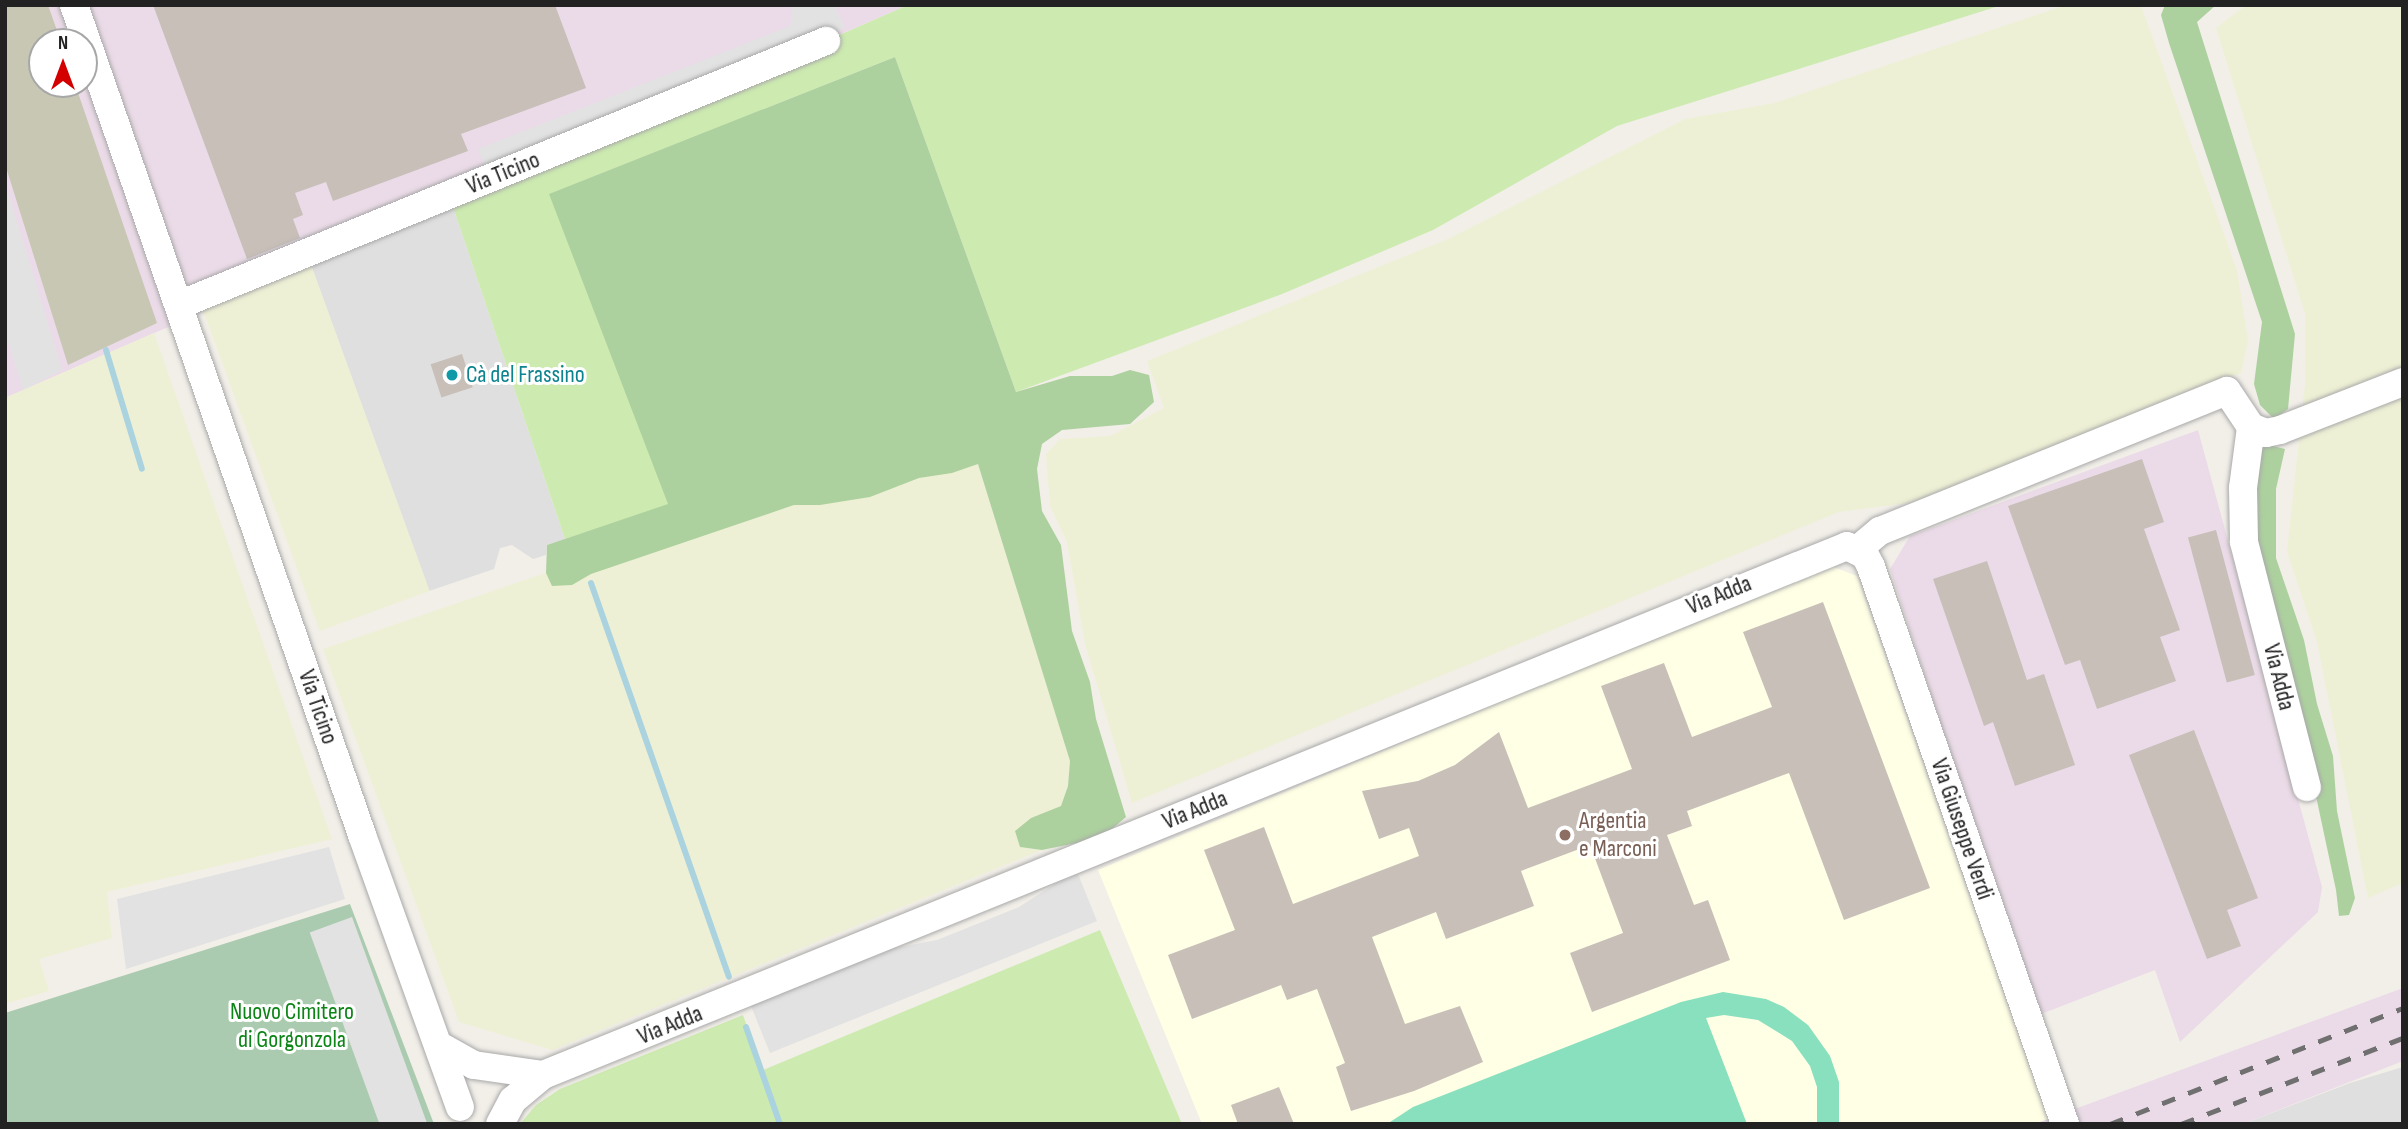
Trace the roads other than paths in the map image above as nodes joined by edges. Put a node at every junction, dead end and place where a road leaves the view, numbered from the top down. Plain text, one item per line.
1 (74, 5) edge
2 (826, 41) dead end
3 (179, 305) junction
4 (2403, 382) edge
5 (2251, 427) junction
6 (1852, 548) junction
7 (2307, 787) dead end
8 (438, 1045) junction
9 (495, 1070) junction
10 (543, 1075) junction
11 (460, 1107) junction
12 (506, 1112) edge
13 (2063, 1119) edge

1 - 3 street, Via Ticino
2 - 3 street, Via Ticino
3 - 8 street, Via Ticino
4 - 5 street
5 - 6 street, Via Adda
5 - 7 street, Via Adda
6 - 10 street, Via Adda
6 - 13 street, Via Giuseppe Verdi
8 - 9 street, Via Adda
8 - 11 street, Via Ticino
9 - 10 street, Via Adda
9 - 11 street
10 - 12 street, Via Adda
11 - 12 street, Via Adda

